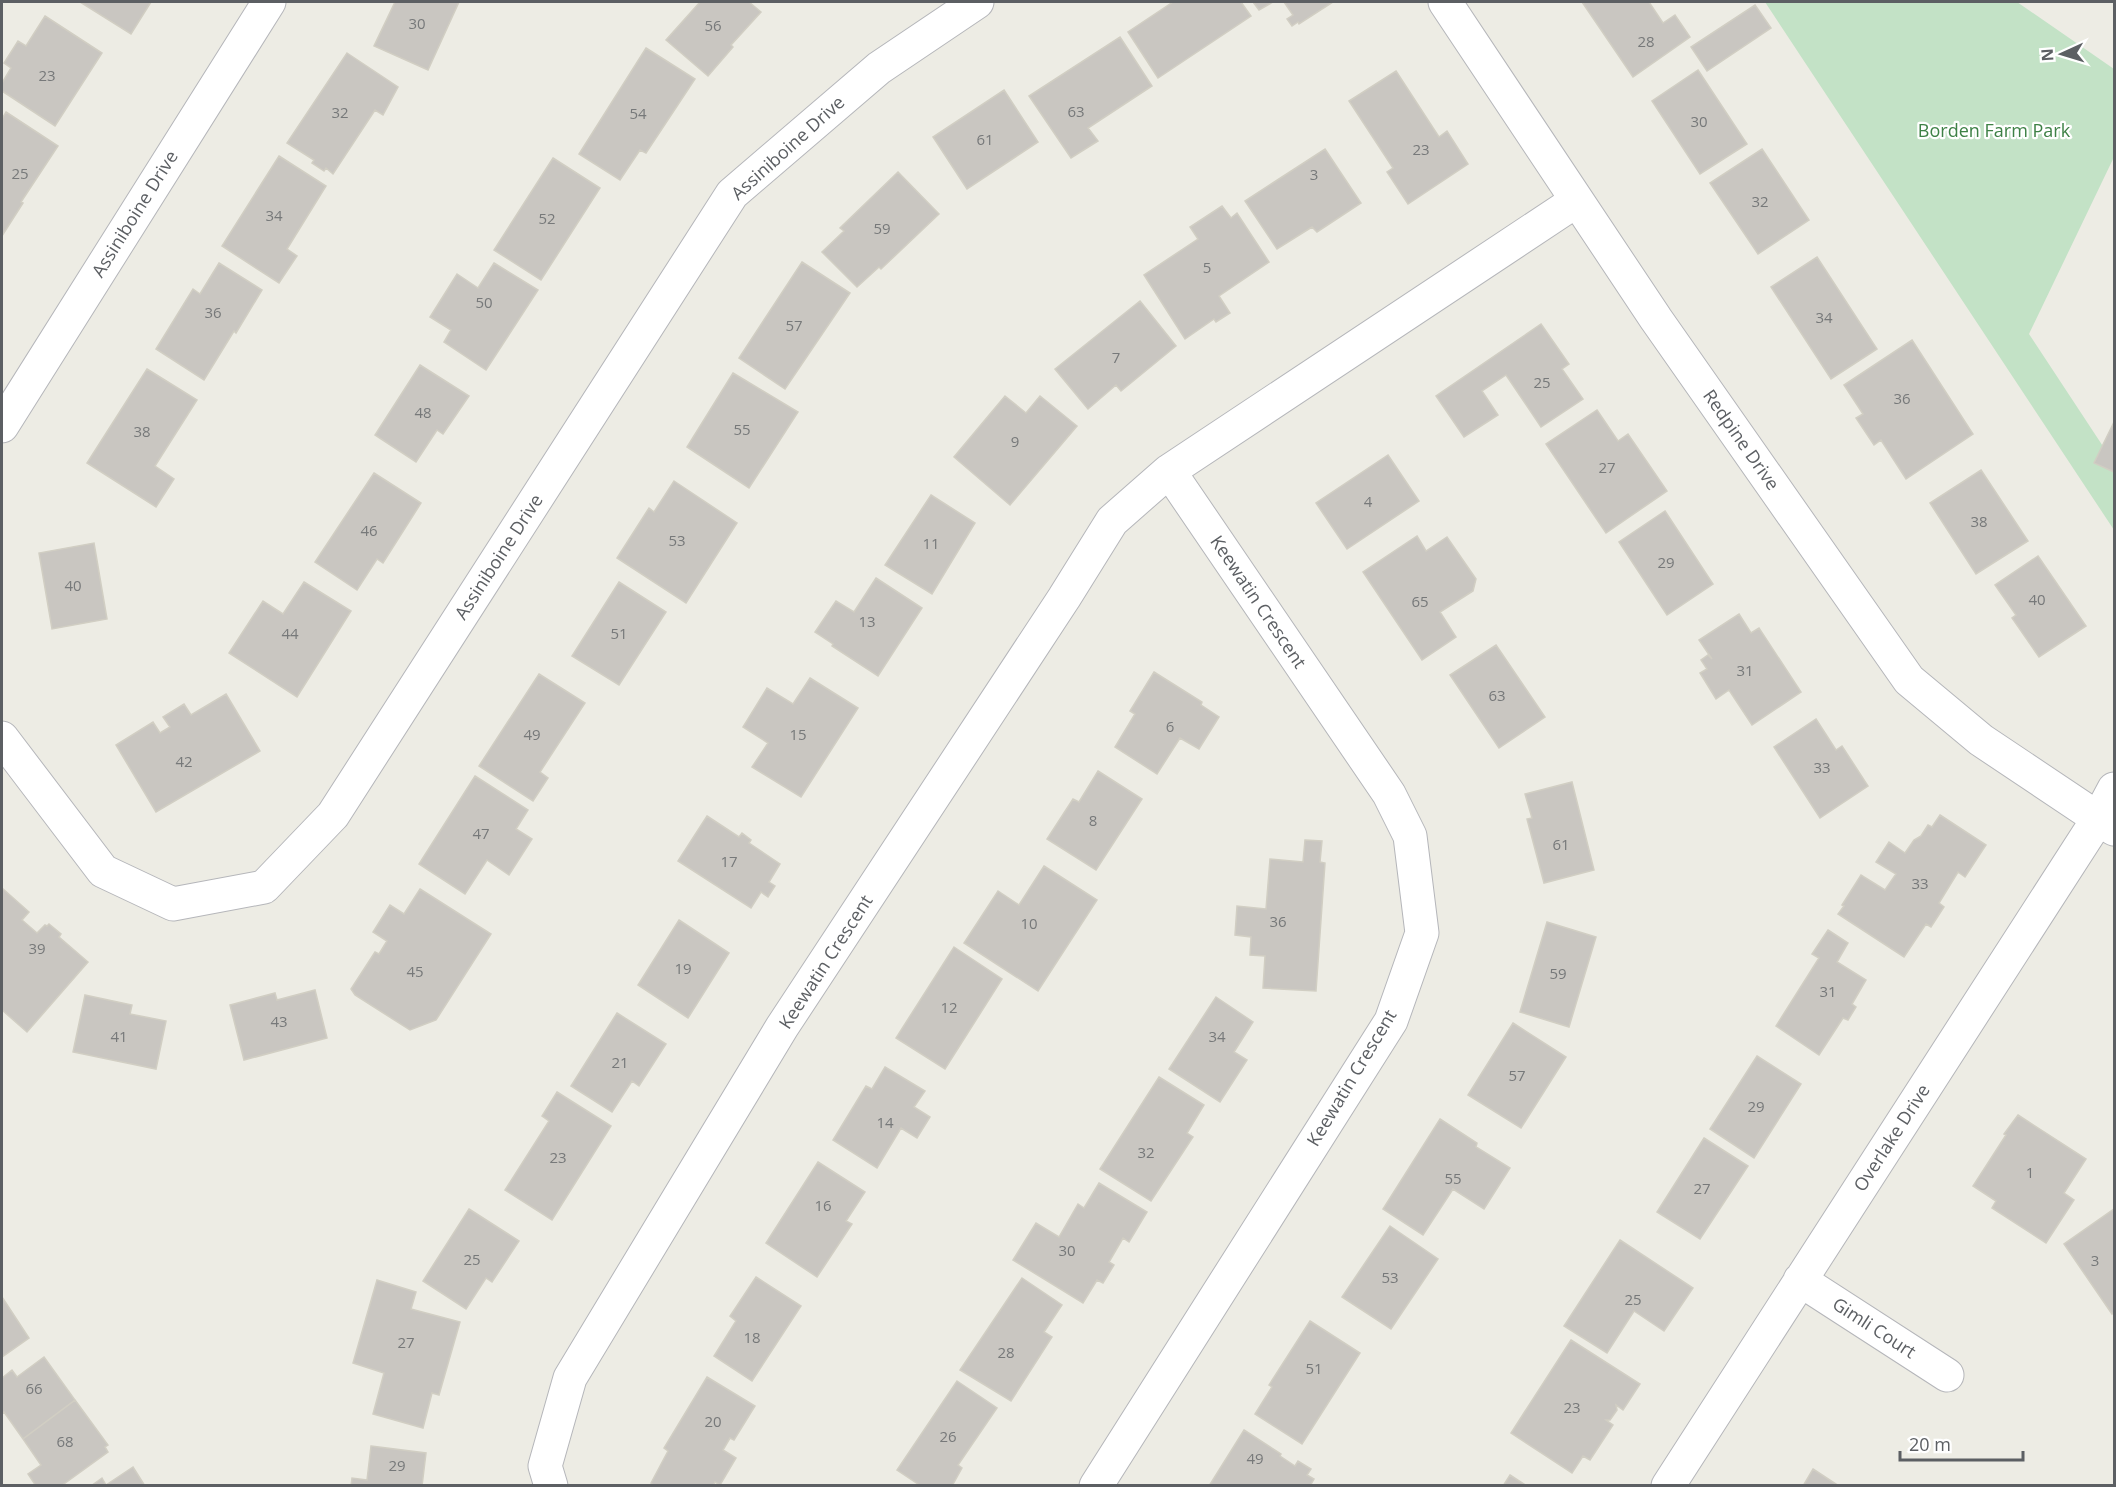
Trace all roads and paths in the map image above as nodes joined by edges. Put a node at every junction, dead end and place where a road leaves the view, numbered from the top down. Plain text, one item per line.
1 (269, 2) edge
2 (977, 2) edge
3 (1445, 2) edge
4 (1576, 201) junction
5 (2, 426) edge
6 (1168, 471) junction
7 (2, 738) edge
8 (2115, 789) edge
9 (2106, 824) edge
10 (1800, 1280) junction
11 (1947, 1376) dead end
12 (551, 1485) edge
13 (1095, 1485) edge
14 (1668, 1485) edge

1 - 5 street, Assiniboine Drive
2 - 7 street, Assiniboine Drive
3 - 4 street, Redpine Drive
4 - 6 street, Keewatin Crescent
4 - 9 street, Redpine Drive
6 - 12 street, Keewatin Crescent
6 - 13 street, Keewatin Crescent
8 - 9 street, Overlake Drive
9 - 10 street, Overlake Drive
10 - 11 street, Gimli Court
10 - 14 street, Overlake Drive

